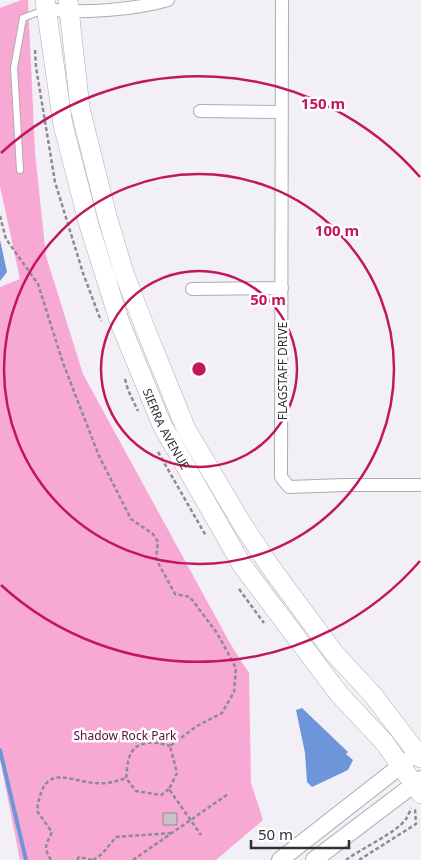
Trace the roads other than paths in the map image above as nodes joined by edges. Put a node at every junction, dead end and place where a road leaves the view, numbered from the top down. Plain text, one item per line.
1 (168, 0) edge
2 (282, 0) edge
3 (67, 4) edge
4 (46, 5) edge
5 (200, 111) dead end
6 (282, 112) junction
7 (20, 170) dead end
8 (282, 288) junction
9 (192, 289) dead end
10 (421, 485) edge
11 (419, 755) edge
12 (401, 766) junction
13 (417, 795) edge
14 (280, 860) edge
15 (314, 860) edge

1 - 3 street
2 - 6 street, FLAGSTAFF DRIVE
3 - 4 street
3 - 11 main road, SIERRA AVENUE
4 - 7 lane
4 - 12 main road, SIERRA AVENUE
5 - 6 street
6 - 8 street, FLAGSTAFF DRIVE
8 - 9 street
8 - 10 street, FLAGSTAFF DRIVE
11 - 12 street
12 - 13 main road, SIERRA AVENUE
12 - 14 street
13 - 15 street

